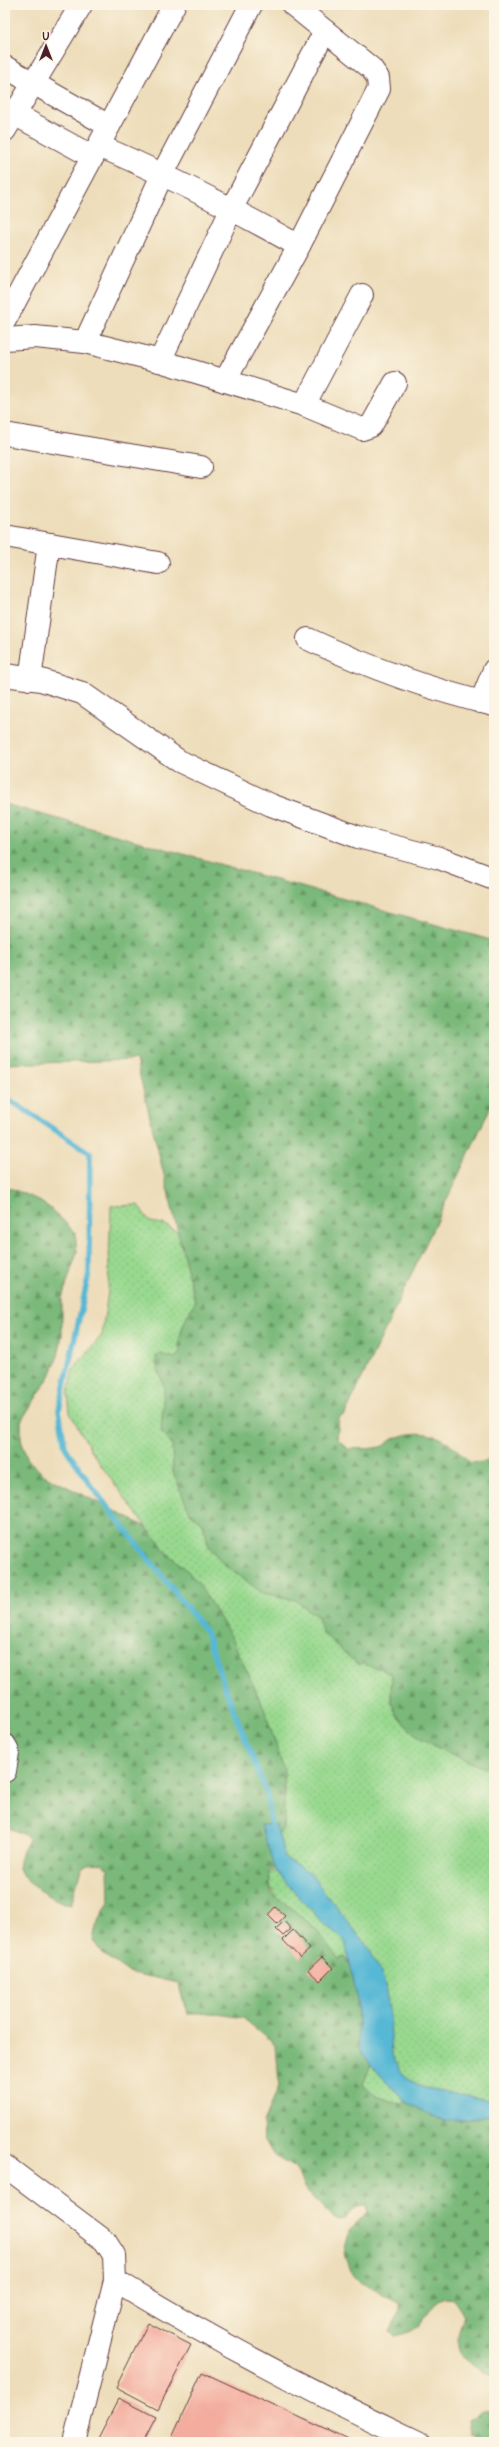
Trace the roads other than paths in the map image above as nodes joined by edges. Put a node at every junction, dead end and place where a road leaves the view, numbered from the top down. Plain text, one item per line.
1 (81, 5) edge
2 (174, 5) edge
3 (251, 5) edge
4 (293, 5) edge
5 (324, 31) junction
6 (5, 67) edge
7 (34, 85) junction
8 (8, 118) edge
9 (109, 126) junction
10 (96, 151) junction
11 (163, 173) junction
12 (232, 208) junction
13 (299, 246) junction
14 (362, 295) dead end
15 (5, 320) edge
16 (5, 339) edge
17 (85, 342) junction
18 (160, 361) junction
19 (225, 381) junction
20 (394, 383) dead end
21 (304, 405) junction
22 (5, 434) edge
23 (201, 467) dead end
24 (5, 536) edge
25 (49, 544) junction
26 (158, 563) dead end
27 (308, 638) dead end
28 (494, 670) edge
29 (5, 675) edge
30 (30, 679) junction
31 (487, 703) edge
32 (494, 879) edge
33 (5, 1745) edge
34 (5, 1771) edge
35 (5, 2166) edge
36 (115, 2280) junction
37 (74, 2442) edge
38 (418, 2442) edge

1 - 7 street
2 - 9 street
3 - 11 street
4 - 5 street
5 - 12 street
5 - 13 street
6 - 7 street
7 - 8 street
7 - 9 street
8 - 10 street
9 - 10 street
10 - 11 street
10 - 15 street
11 - 12 street
11 - 17 street
12 - 13 street
12 - 18 street
13 - 19 street
14 - 21 street
16 - 17 street
17 - 18 street
18 - 19 street
19 - 21 street
20 - 21 street
22 - 23 street
24 - 25 street
25 - 26 street
25 - 30 street
27 - 31 street
28 - 31 street
29 - 30 street
30 - 32 street
33 - 34 street
35 - 36 street
36 - 37 street
36 - 38 street

